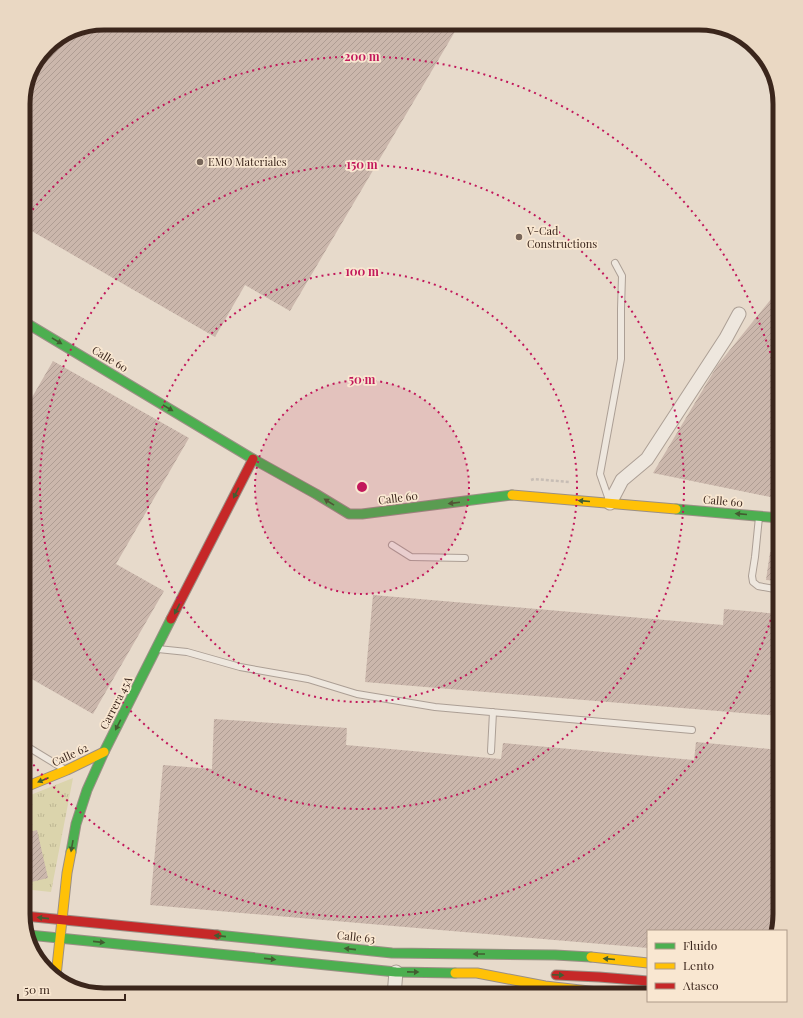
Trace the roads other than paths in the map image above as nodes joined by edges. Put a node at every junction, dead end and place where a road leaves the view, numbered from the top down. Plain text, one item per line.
1 (615, 263) dead end
2 (739, 314) dead end
3 (30, 326) edge
4 (253, 459) junction
5 (610, 503) junction
6 (760, 516) junction
7 (773, 517) edge
8 (392, 545) dead end
9 (465, 558) dead end
10 (773, 589) edge
11 (157, 649) junction
12 (493, 712) junction
13 (692, 730) dead end
14 (30, 748) edge
15 (491, 751) dead end
16 (104, 752) junction
17 (67, 770) junction
18 (30, 785) edge
19 (30, 917) edge
20 (62, 920) junction
21 (33, 935) edge
22 (60, 938) junction
23 (647, 963) edge
24 (57, 971) edge
25 (396, 972) junction
26 (476, 973) junction
27 (647, 980) edge
28 (395, 988) edge
29 (563, 988) edge

1 - 5 lane
2 - 5 street
3 -> 4 street, Calle 60
5 -> 4 street, Calle 60
4 -> 11 street, Carrera 45A
6 -> 5 street, Calle 60
6 - 7 street, Calle 60
6 - 10 lane
8 - 9 lane
11 - 12 lane
11 -> 16 street, Carrera 45A
12 - 13 lane
12 - 15 lane
14 - 17 lane
16 - 17 street, Calle 62
16 -> 20 street, Carrera 45A
17 -> 18 street, Calle 62
20 -> 19 street, Calle 63
20 - 22 street, Carrera 45A
23 -> 20 street, Calle 63
21 - 22 street
22 - 24 street, Carrera 45A
22 -> 25 street
25 -> 26 street
25 - 28 street
26 -> 27 street
26 - 29 street

